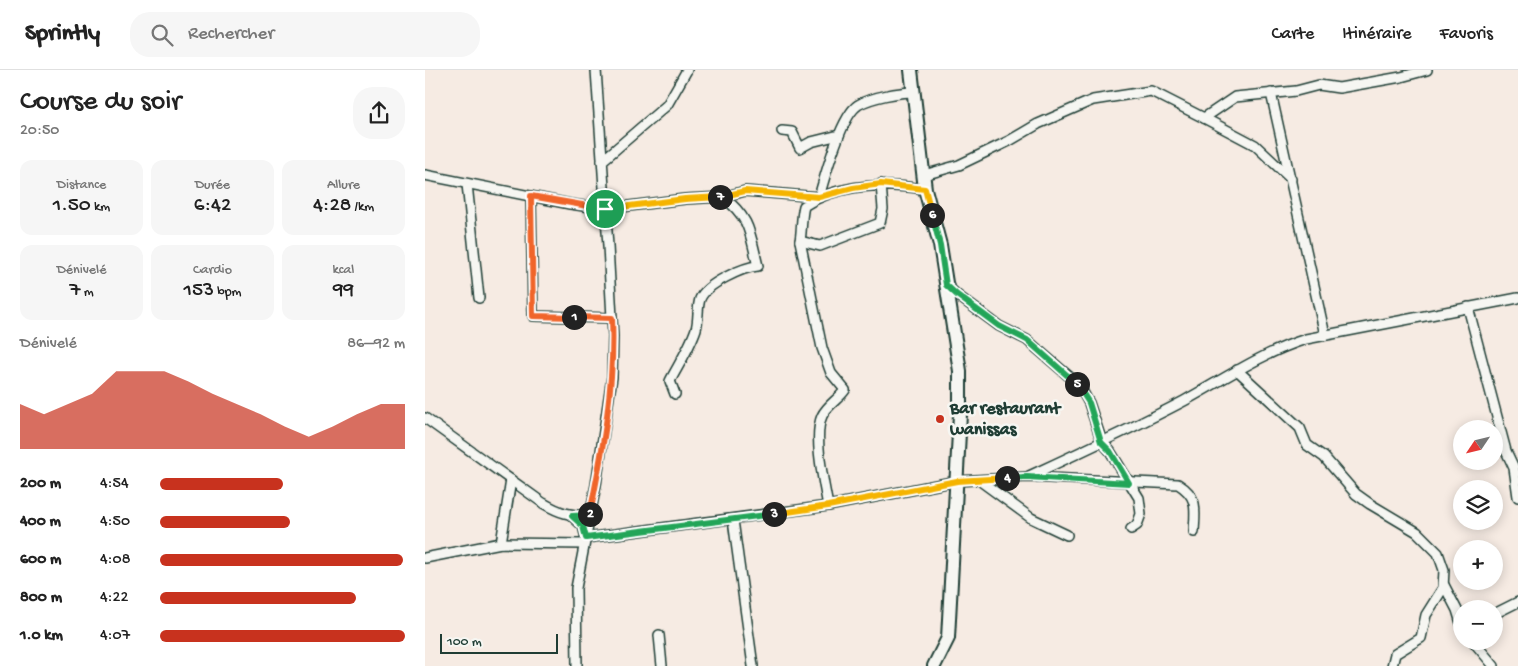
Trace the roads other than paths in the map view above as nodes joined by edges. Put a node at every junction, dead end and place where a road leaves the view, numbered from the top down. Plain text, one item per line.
1 (596, 70) edge
2 (687, 70) edge
3 (911, 70) edge
4 (1427, 70) edge
5 (914, 92) junction
6 (1271, 93) junction
7 (1204, 118) junction
8 (782, 131) dead end
9 (839, 135) junction
10 (602, 161) junction
11 (425, 175) edge
12 (924, 176) junction
13 (1292, 180) junction
14 (467, 184) junction
15 (881, 184) junction
16 (925, 189) junction
17 (531, 196) junction
18 (723, 197) junction
19 (819, 197) junction
20 (605, 209) junction
21 (800, 241) junction
22 (946, 285) junction
23 (479, 298) dead end
24 (1518, 298) edge
25 (1468, 307) junction
26 (612, 318) junction
27 (1325, 335) junction
28 (1237, 370) junction
29 (675, 394) dead end
30 (426, 421) edge
31 (1101, 442) junction
32 (1027, 477) junction
33 (511, 480) junction
34 (979, 480) junction
35 (957, 481) junction
36 (1129, 483) junction
37 (1518, 497) edge
38 (828, 506) junction
39 (590, 515) junction
40 (572, 516) junction
41 (733, 520) junction
42 (1131, 529) dead end
43 (1194, 532) dead end
44 (1067, 536) dead end
45 (585, 541) junction
46 (501, 543) junction
47 (425, 558) edge
48 (1444, 585) junction
49 (1453, 602) edge
50 (1518, 602) edge
51 (1503, 610) edge
52 (659, 635) dead end
53 (1481, 650) edge
54 (577, 666) edge
55 (662, 666) edge
56 (753, 666) edge
57 (934, 666) edge
58 (1392, 666) edge
59 (1495, 666) edge

1 - 10 street
2 - 10 street
3 - 5 main road
4 - 6 street
5 - 9 street
5 - 12 main road
6 - 7 street
6 - 13 street
7 - 12 street
7 - 13 street
8 - 9 street
9 - 19 street
10 - 20 street
11 - 14 street
12 - 16 main road
13 - 27 street
14 - 17 street
14 - 23 street
15 - 16 street
15 - 19 street
15 - 21 street
16 - 22 main road
17 - 20 street
17 - 26 street
18 - 19 street
18 - 20 street
18 - 29 street
19 - 21 street
20 - 26 street
21 - 38 street
22 - 31 street
22 - 35 main road
24 - 25 street
25 - 27 street
25 - 37 street
26 - 39 street
27 - 28 street
28 - 31 street
28 - 48 street
30 - 33 street
31 - 32 street
31 - 36 street
32 - 34 street
32 - 36 street
33 - 40 street
33 - 46 street
34 - 35 street
34 - 44 street
35 - 38 street
35 - 57 main road
36 - 42 street
36 - 43 street
38 - 41 street
39 - 40 street
39 - 45 street
40 - 45 street
41 - 45 street
41 - 56 street
45 - 46 street
45 - 54 street
46 - 47 street
48 - 49 street
48 - 58 street
50 - 51 street
52 - 55 street
53 - 59 street

